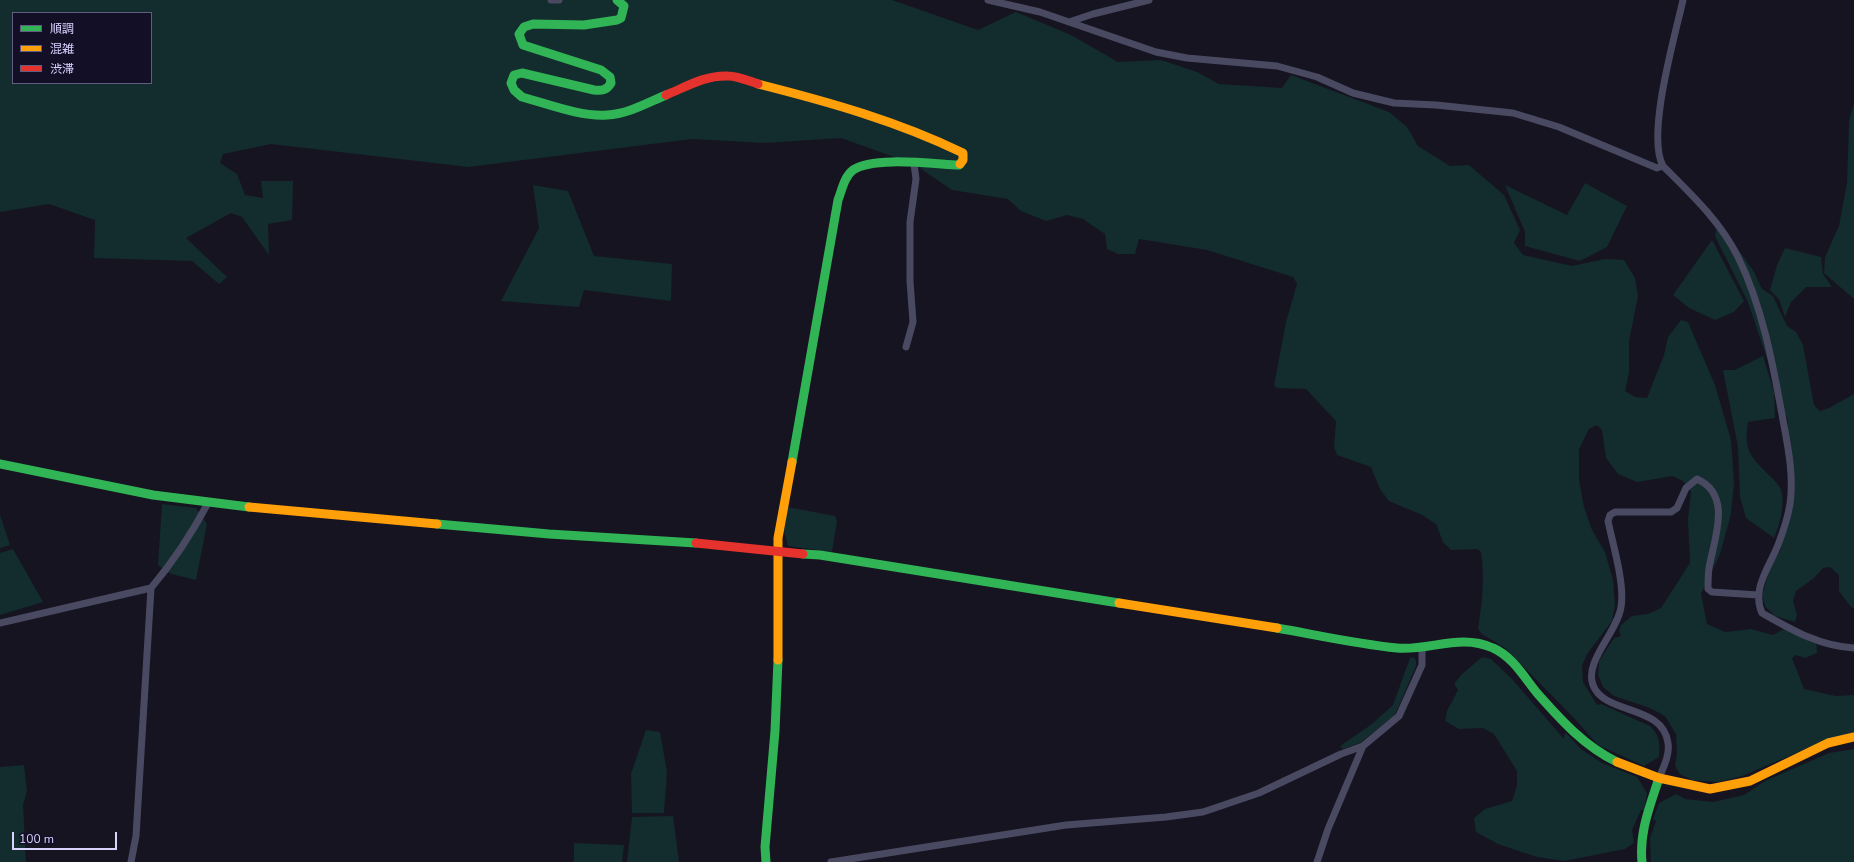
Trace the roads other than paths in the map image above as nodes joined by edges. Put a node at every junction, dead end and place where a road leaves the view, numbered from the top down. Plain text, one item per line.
1 (552, 0) edge
2 (559, 0) edge
3 (618, 0) edge
4 (988, 0) edge
5 (1149, 0) edge
6 (1682, 0) edge
7 (1069, 22) junction
8 (914, 164) junction
9 (1663, 166) junction
10 (906, 347) dead end
11 (0, 464) edge
12 (208, 503) junction
13 (778, 552) junction
14 (151, 588) junction
15 (1758, 595) junction
16 (0, 623) edge
17 (1422, 647) junction
18 (1854, 648) edge
19 (1854, 737) edge
20 (1363, 746) junction
21 (1659, 778) junction
22 (131, 862) edge
23 (766, 862) edge
24 (831, 862) edge
25 (1317, 862) edge
26 (1642, 862) edge

1 - 2 street
3 - 8 street
4 - 7 street
5 - 7 street
6 - 9 street
7 - 9 street
8 - 10 street
8 - 13 street
9 - 15 street
11 - 12 street
12 - 13 street
12 - 14 street
13 - 17 street
13 - 23 street
14 - 16 street
14 - 22 street
15 - 18 street
15 - 21 street
17 - 20 street
17 - 21 street
19 - 21 street
20 - 24 street
20 - 25 street
21 - 26 street

